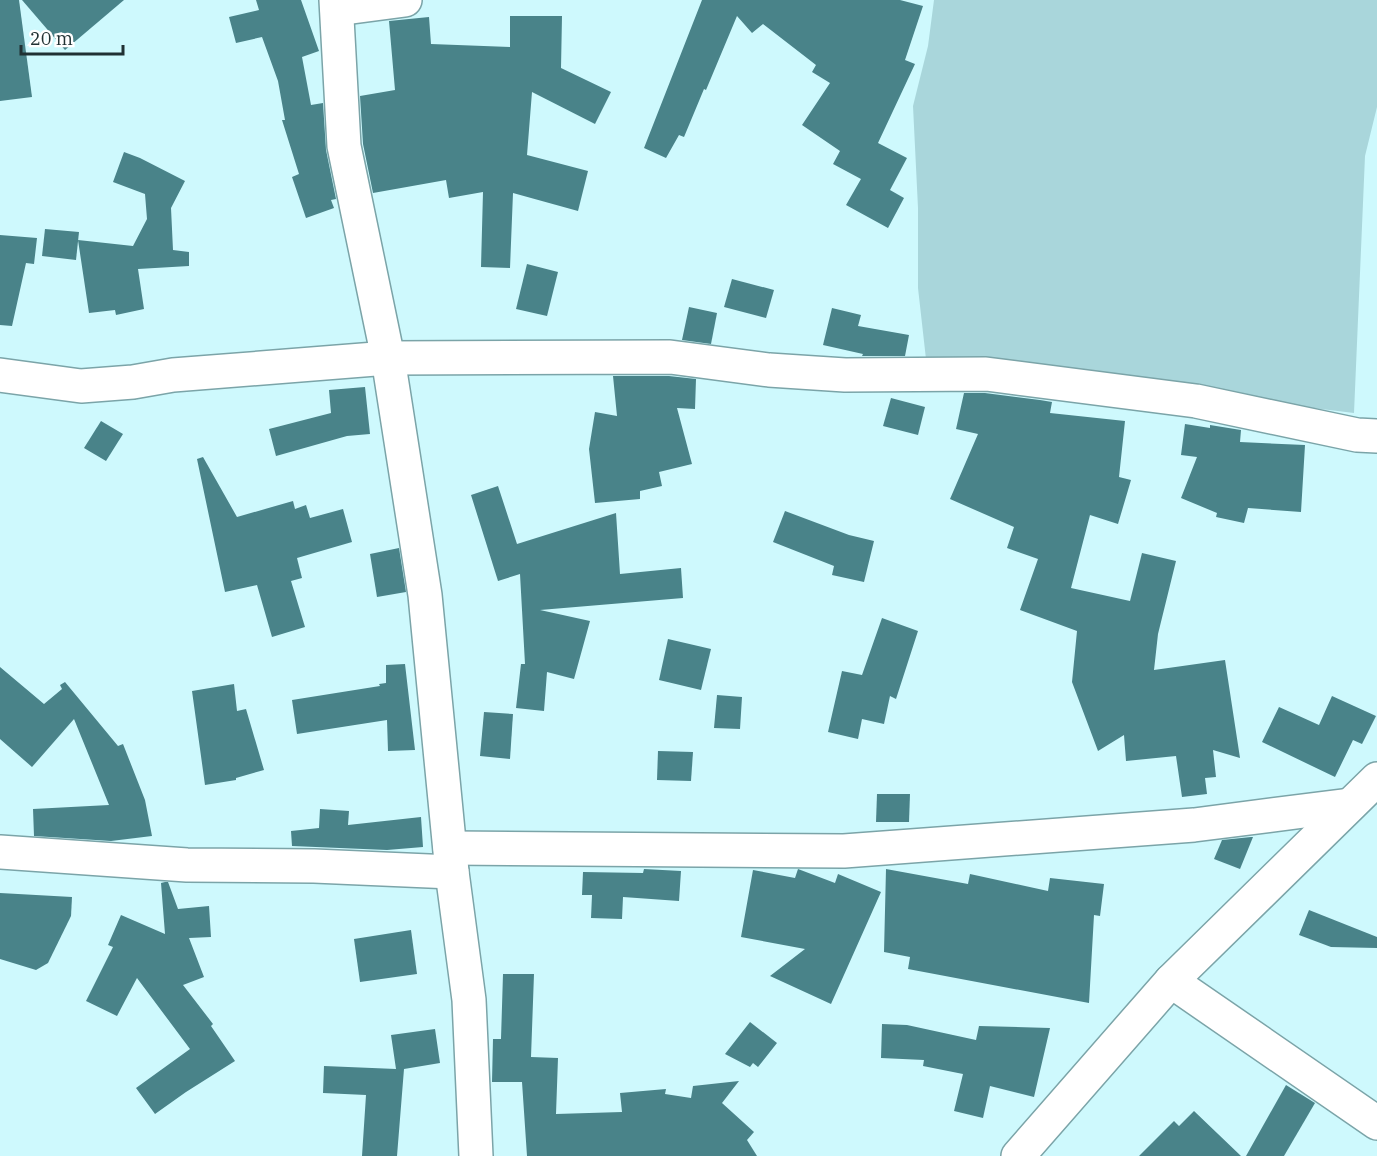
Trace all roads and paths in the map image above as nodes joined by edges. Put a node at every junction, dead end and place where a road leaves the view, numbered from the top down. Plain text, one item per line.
1 (405, 0) edge
2 (336, 4) edge
3 (388, 358) junction
4 (0, 375) edge
5 (1377, 436) edge
6 (1377, 779) edge
7 (1350, 805) junction
8 (0, 852) edge
9 (451, 860) junction
10 (1171, 981) junction
11 (1377, 1123) edge
12 (476, 1156) edge
13 (1018, 1156) edge

1 - 2 street
2 - 3 street
3 - 4 street
3 - 5 street
3 - 9 street
6 - 7 street
7 - 9 street
7 - 10 street
8 - 9 street
9 - 12 street
10 - 11 street
10 - 13 street

